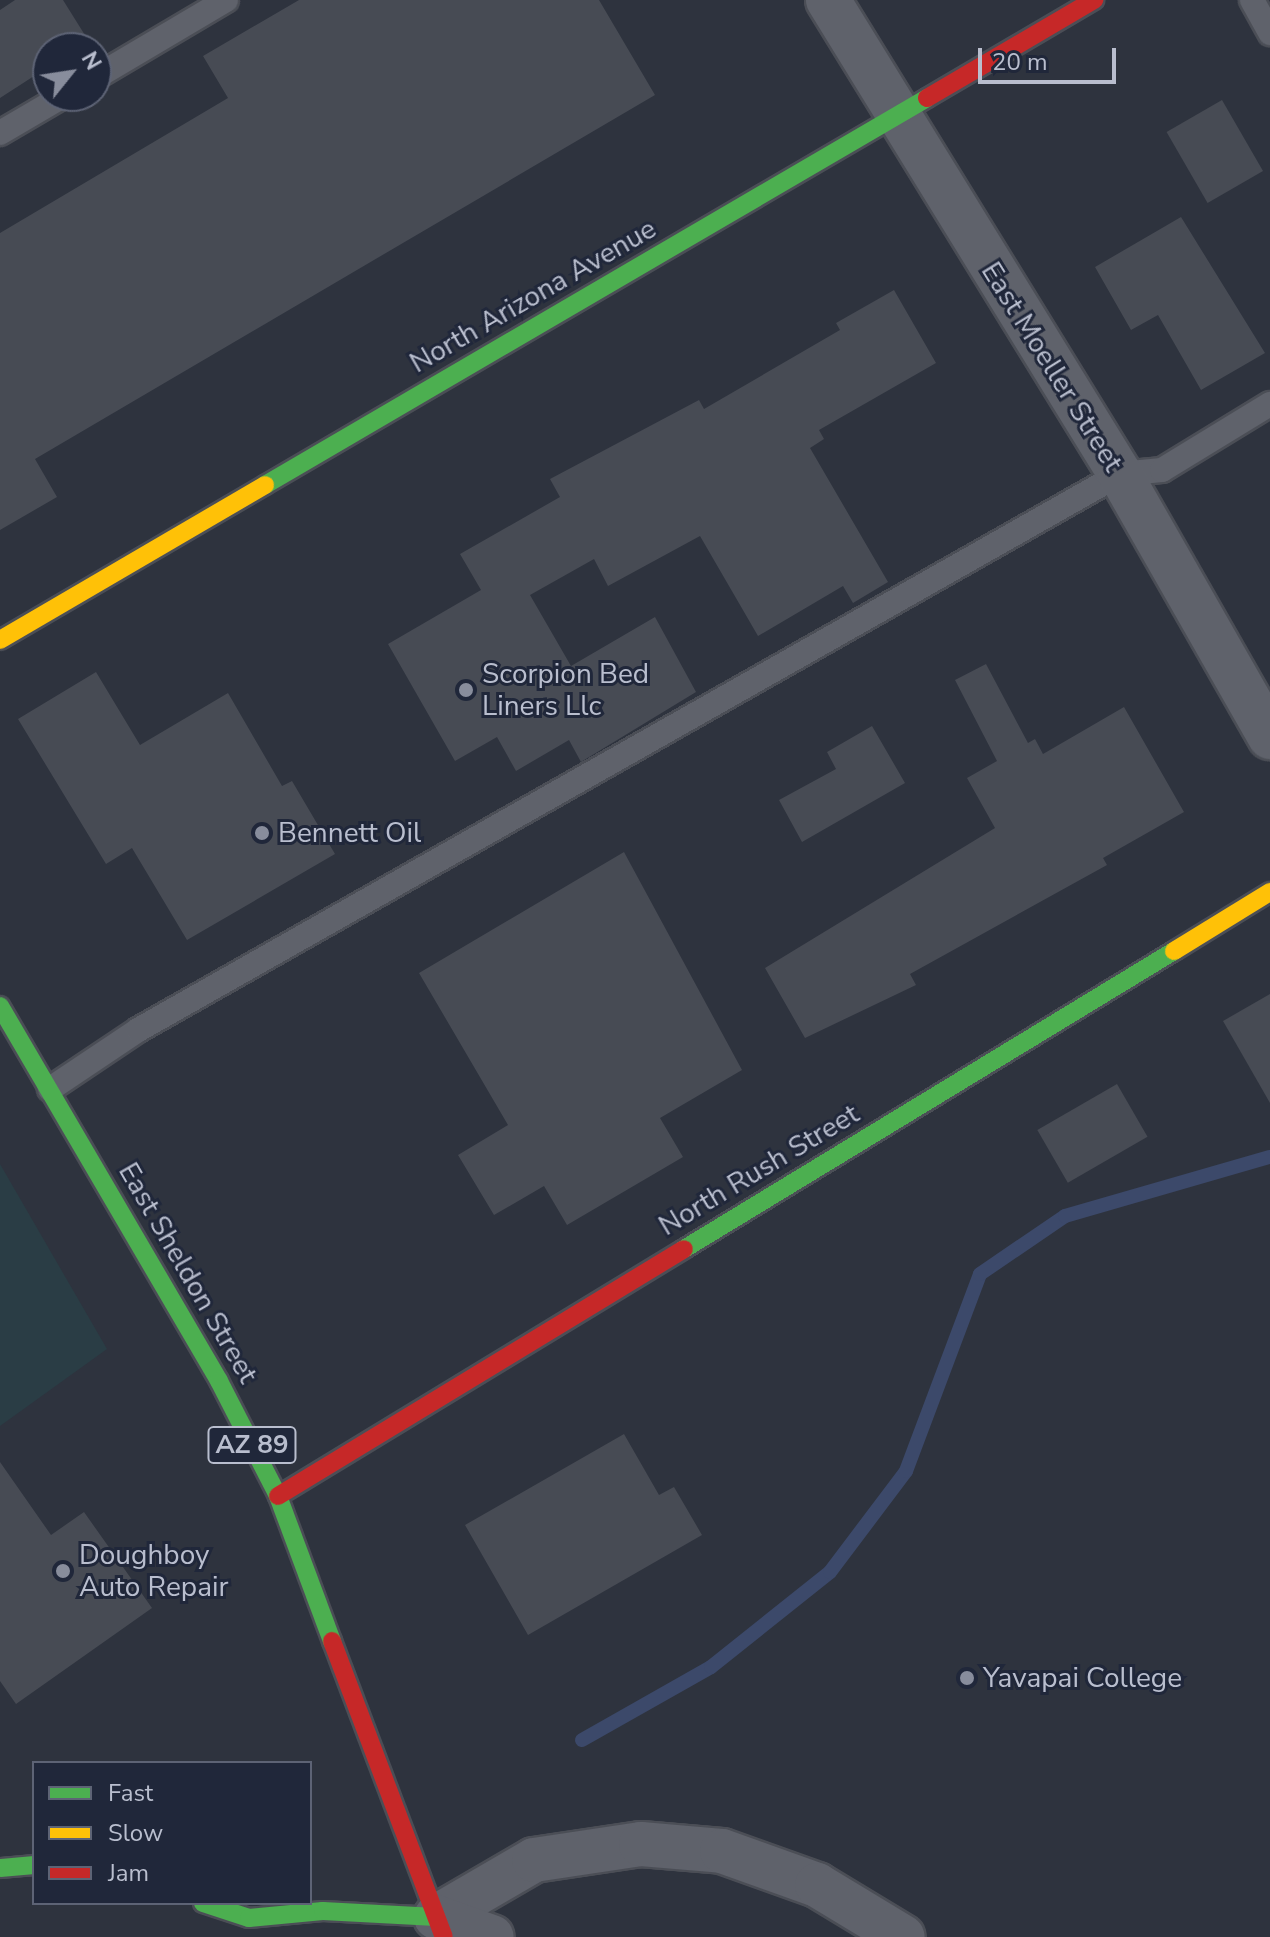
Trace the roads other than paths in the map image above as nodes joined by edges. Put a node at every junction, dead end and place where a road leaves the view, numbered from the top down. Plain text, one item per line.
1 (226, 0) edge
2 (828, 0) edge
3 (1094, 0) edge
4 (1252, 0) edge
5 (1270, 33) edge
6 (112, 68) edge
7 (36, 112) edge
8 (897, 115) junction
9 (0, 133) edge
10 (1270, 404) edge
11 (1120, 474) junction
12 (0, 640) edge
13 (1270, 737) edge
14 (1270, 892) edge
15 (4, 1022) edge
16 (50, 1089) junction
17 (278, 1496) junction
18 (32, 1865) edge
19 (0, 1868) edge
20 (209, 1905) edge
21 (440, 1927) edge
22 (492, 1937) edge
23 (903, 1937) edge

1 - 6 lane
2 - 8 street, East Moeller Street
3 - 8 street, North Arizona Avenue
4 - 5 lane
7 - 9 lane
8 - 11 street, East Moeller Street
8 - 12 street, North Arizona Avenue
10 - 11 lane
11 - 13 street, East Moeller Street
11 - 16 lane
14 - 17 street, North Rush Street
15 - 16 street, East Sheldon Street / AZ 89
16 - 17 street, East Sheldon Street / AZ 89
17 - 21 street, East Sheldon Street / AZ 89
18 - 19 street
20 - 21 street
21 - 22 street
21 - 23 street

